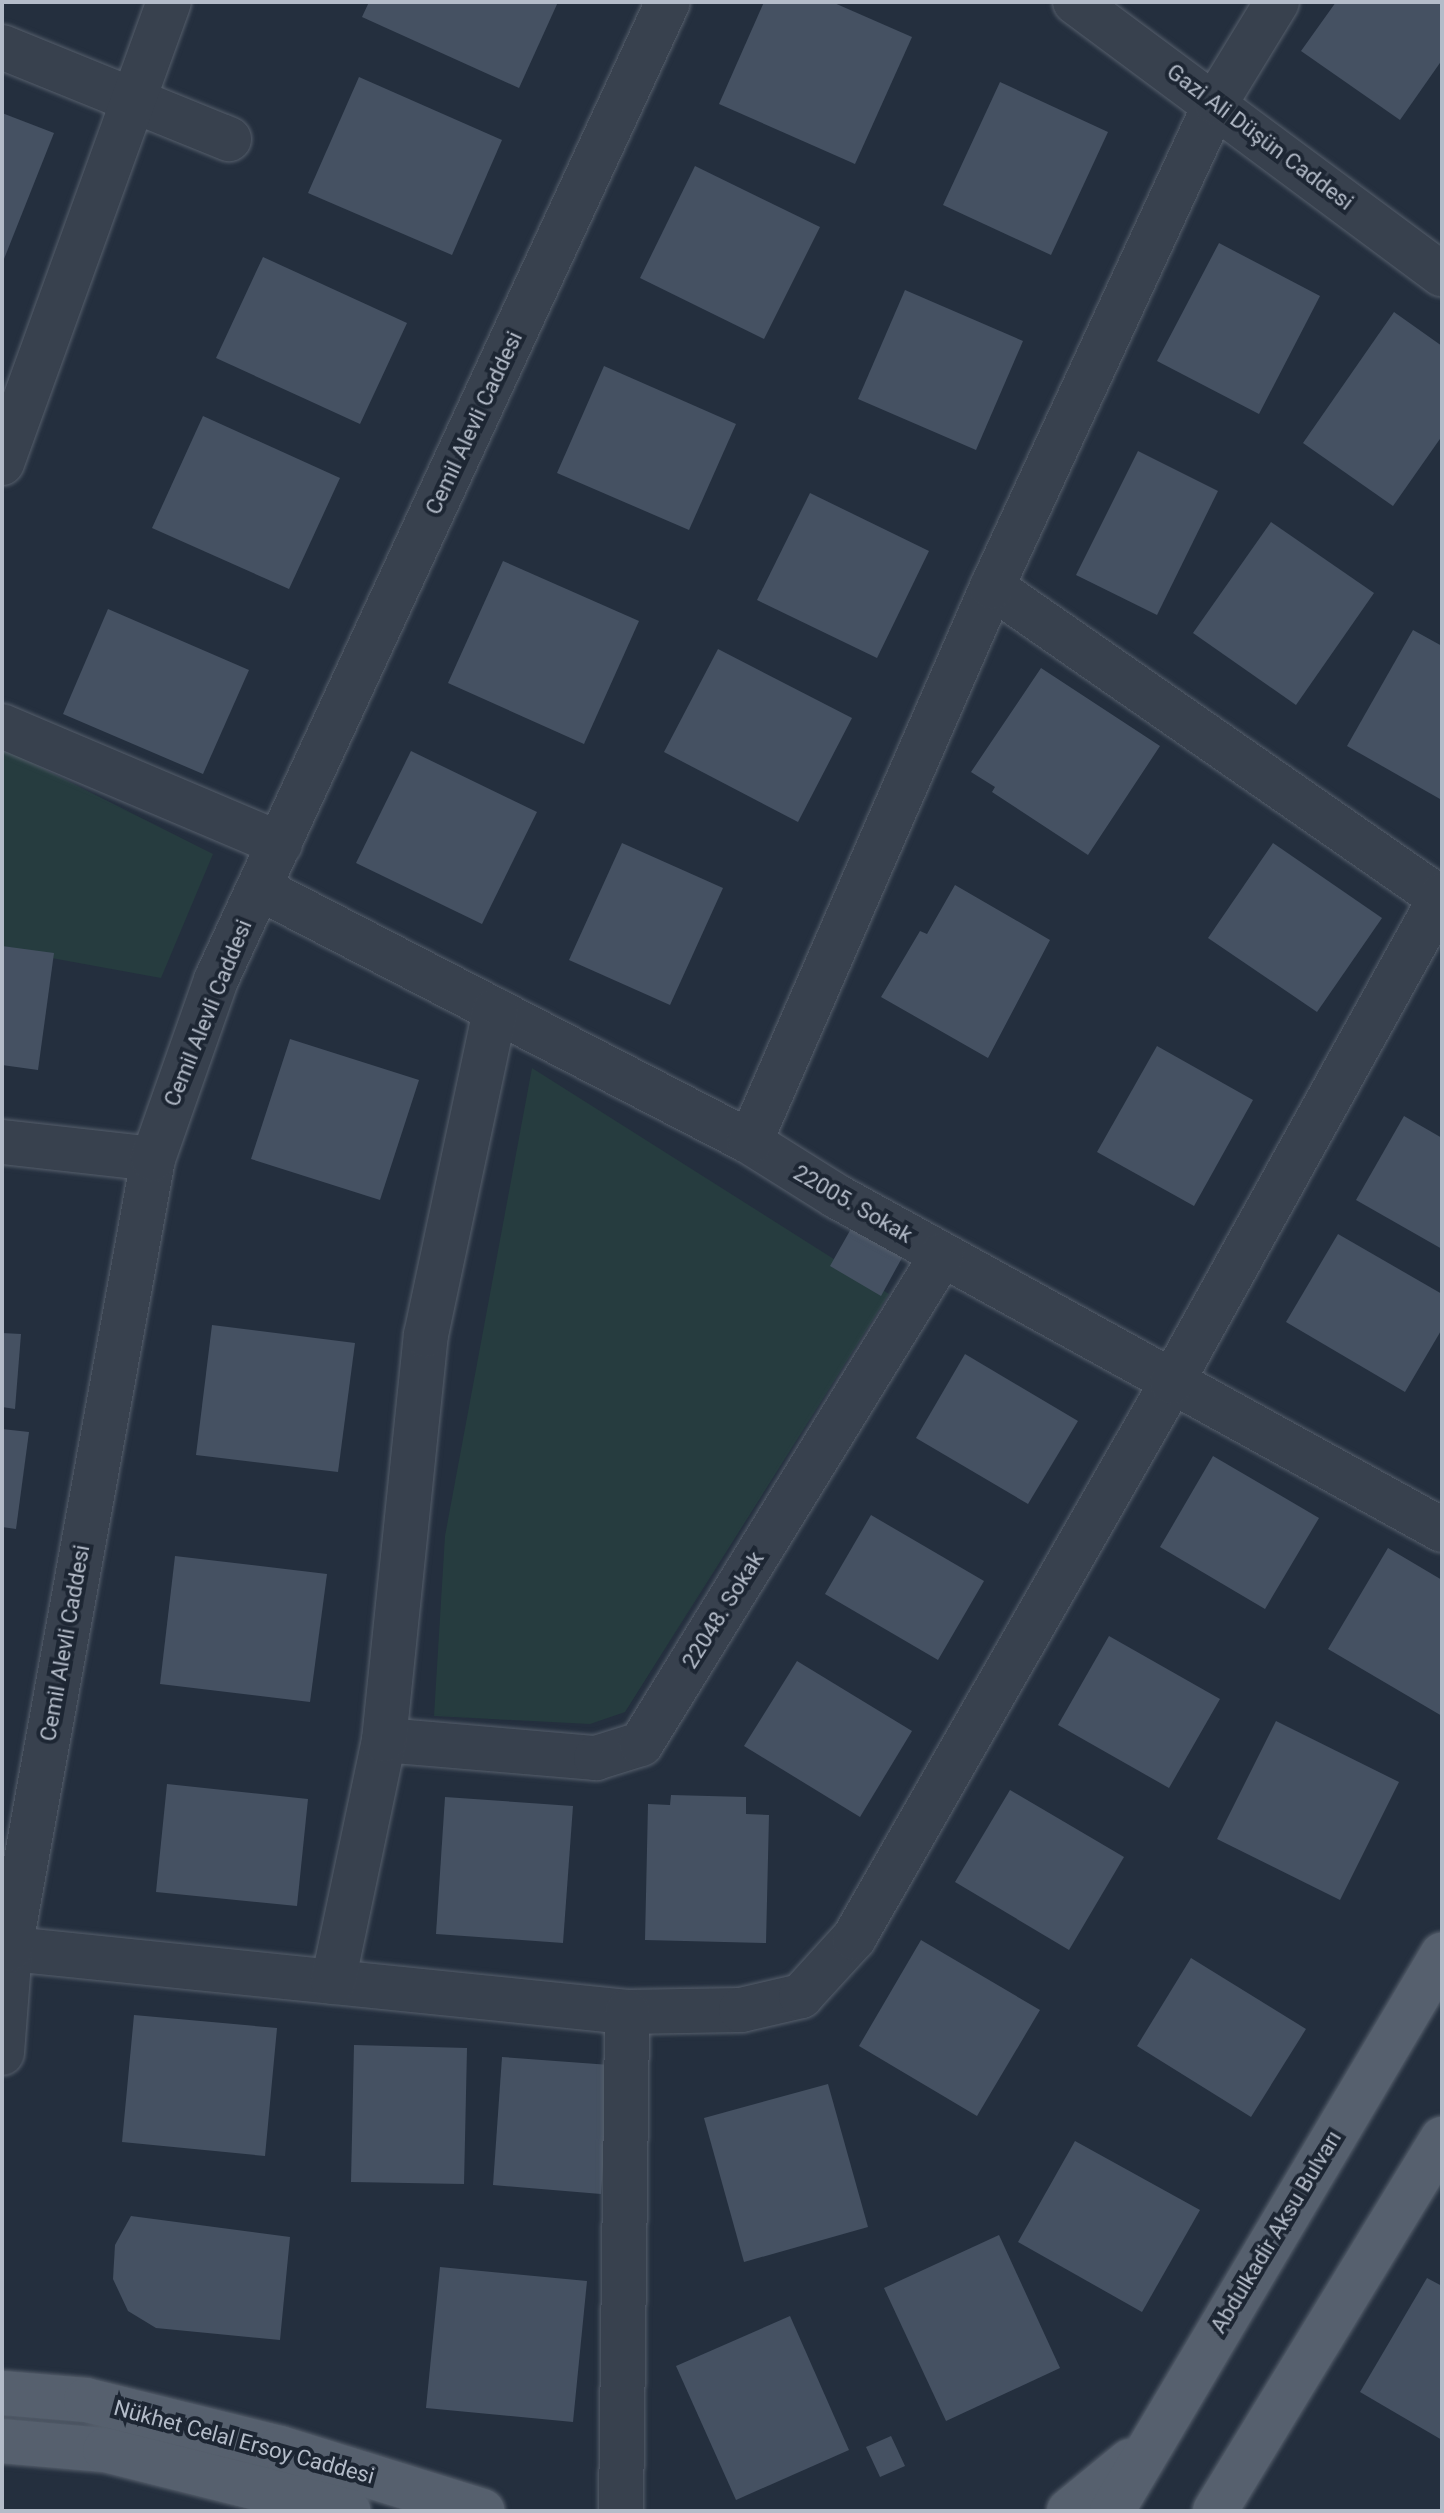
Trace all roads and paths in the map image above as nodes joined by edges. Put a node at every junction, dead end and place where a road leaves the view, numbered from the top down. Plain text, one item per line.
1 (169, 2) edge
2 (668, 2) edge
3 (1075, 2) edge
4 (1277, 2) edge
5 (2, 47) edge
6 (135, 102) junction
7 (1216, 102) junction
8 (229, 139) dead end
9 (1442, 275) edge
10 (2, 463) edge
11 (992, 587) junction
12 (2, 726) edge
13 (280, 844) junction
14 (259, 888) junction
15 (1441, 896) edge
16 (495, 1010) junction
17 (2, 1142) edge
18 (750, 1142) junction
19 (153, 1159) junction
20 (942, 1255) junction
21 (1172, 1382) junction
22 (1442, 1530) edge
23 (384, 1740) junction
24 (6, 1949) edge
25 (1442, 1955) edge
26 (333, 1982) junction
27 (627, 2012) junction
28 (2, 2053) edge
29 (1442, 2139) edge
30 (2, 2393) edge
31 (2, 2441) edge
32 (1148, 2447) junction
33 (1244, 2463) junction
34 (348, 2511) edge
35 (482, 2511) edge
36 (621, 2511) edge
37 (1069, 2511) edge
38 (1112, 2511) edge
39 (1215, 2511) edge
40 (1237, 2511) edge

1 - 6 street
2 - 13 street, Cemil Alevli Caddesi
3 - 7 street, Gazi Ali Düşün Caddesi
4 - 7 street
5 - 6 street
6 - 8 street
6 - 10 street
7 - 9 street, Gazi Ali Düşün Caddesi
7 - 11 street
11 - 15 street
11 - 18 street
12 - 13 street
13 - 14 street, Cemil Alevli Caddesi
14 - 16 street, 22005. Sokak
14 - 19 street, Cemil Alevli Caddesi
15 - 21 street
16 - 18 street, 22005. Sokak
16 - 23 street
17 - 19 street
18 - 20 street, 22005. Sokak
19 - 24 street, Cemil Alevli Caddesi
20 - 21 street, 22005. Sokak
20 - 23 street, 22048. Sokak
21 - 22 street, 22005. Sokak
21 - 27 street
23 - 26 street
24 - 26 street
24 - 28 street, Cemil Alevli Caddesi
25 - 32 main road, Abdulkadir Aksu Bulvarı
26 - 27 street
27 - 36 street
29 - 33 main road
30 - 35 main road, Nükhet Celal Ersoy Caddesi
31 - 34 main road, Nükhet Celal Ersoy Caddesi
32 - 37 main road
32 - 38 main road, Abdulkadir Aksu Bulvarı
33 - 39 main road
33 - 40 main road

